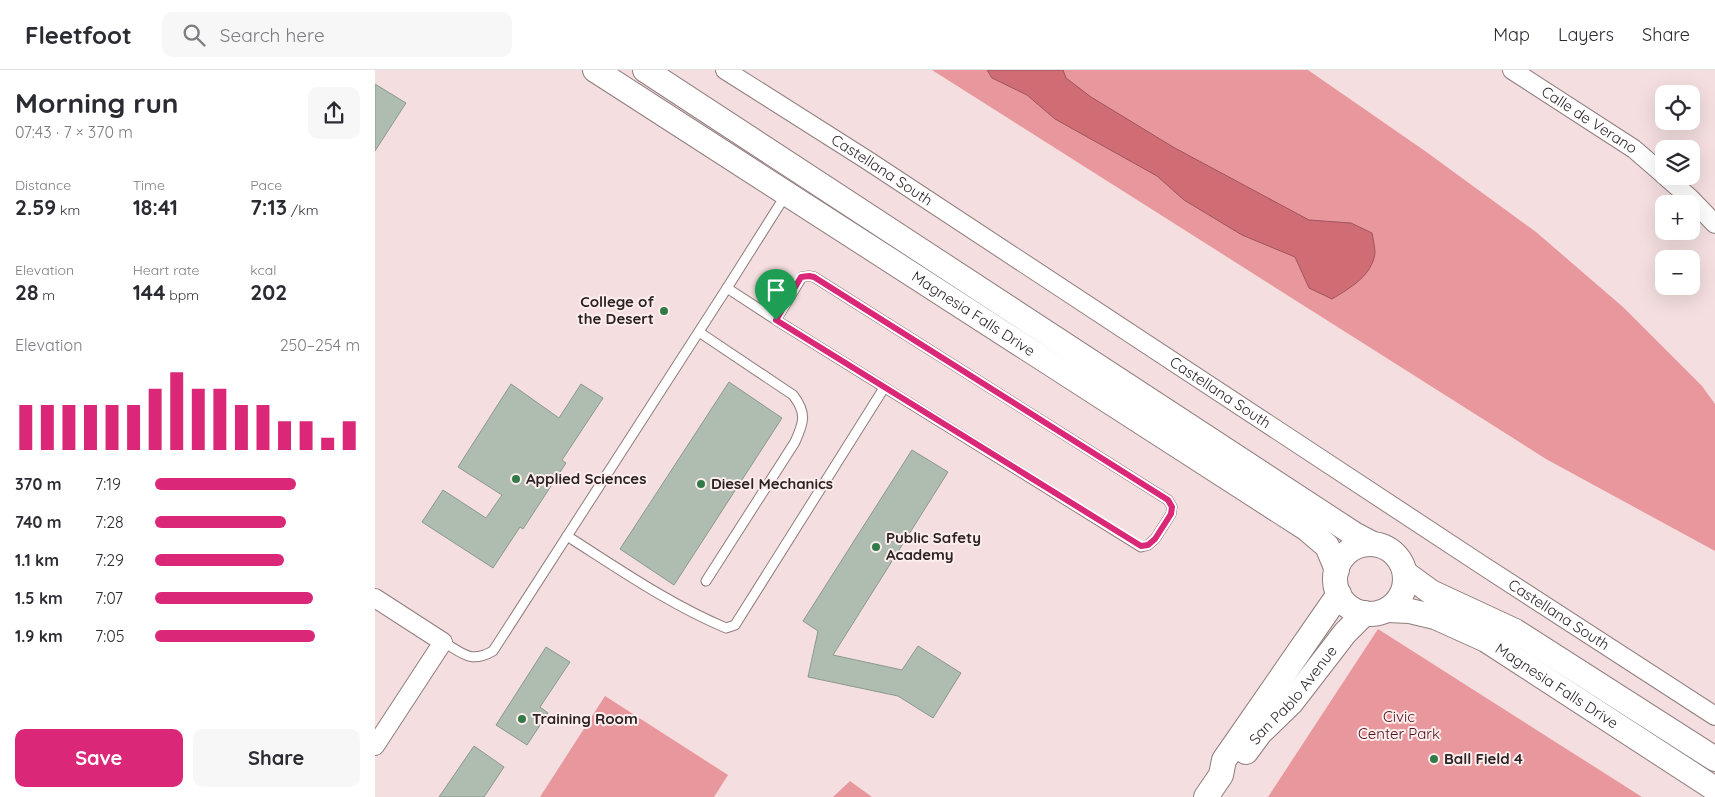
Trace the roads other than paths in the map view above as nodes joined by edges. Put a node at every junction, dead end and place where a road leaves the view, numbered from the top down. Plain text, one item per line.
1 (595, 70) edge
2 (645, 70) edge
3 (725, 70) edge
4 (1512, 70) edge
5 (1655, 168) edge
6 (1675, 185) edge
7 (787, 193) junction
8 (1715, 224) edge
9 (727, 288) junction
10 (776, 320) junction
11 (699, 332) junction
12 (884, 388) junction
13 (567, 536) junction
14 (1373, 544) junction
15 (1337, 570) junction
16 (1405, 573) junction
17 (706, 581) dead end
18 (1339, 594) junction
19 (375, 598) edge
20 (1376, 612) junction
21 (443, 642) junction
22 (1715, 716) edge
23 (375, 746) edge
24 (1715, 759) edge
25 (1221, 775) junction
26 (1715, 789) edge
27 (1207, 797) edge

1 - 7 street, Magnesia Falls Drive
2 - 14 street, Magnesia Falls Drive
3 - 22 street, Castellana South
4 - 5 street, Calle de Verano
6 - 8 street, Calle de Verano
7 - 9 lane
7 - 15 street, Magnesia Falls Drive
9 - 10 lane
9 - 11 lane
10 - 12 lane
10 - 12 lane
11 - 13 lane
11 - 17 lane
12 - 13 lane
13 - 21 lane
14 - 15 street
14 - 16 street
15 - 18 street
16 - 20 street
16 - 24 street, Magnesia Falls Drive
18 - 20 street
18 - 25 street, San Pablo Avenue
19 - 21 street
20 - 25 street, San Pablo Avenue
20 - 26 street, Magnesia Falls Drive
21 - 23 street
25 - 27 street, San Pablo Avenue

